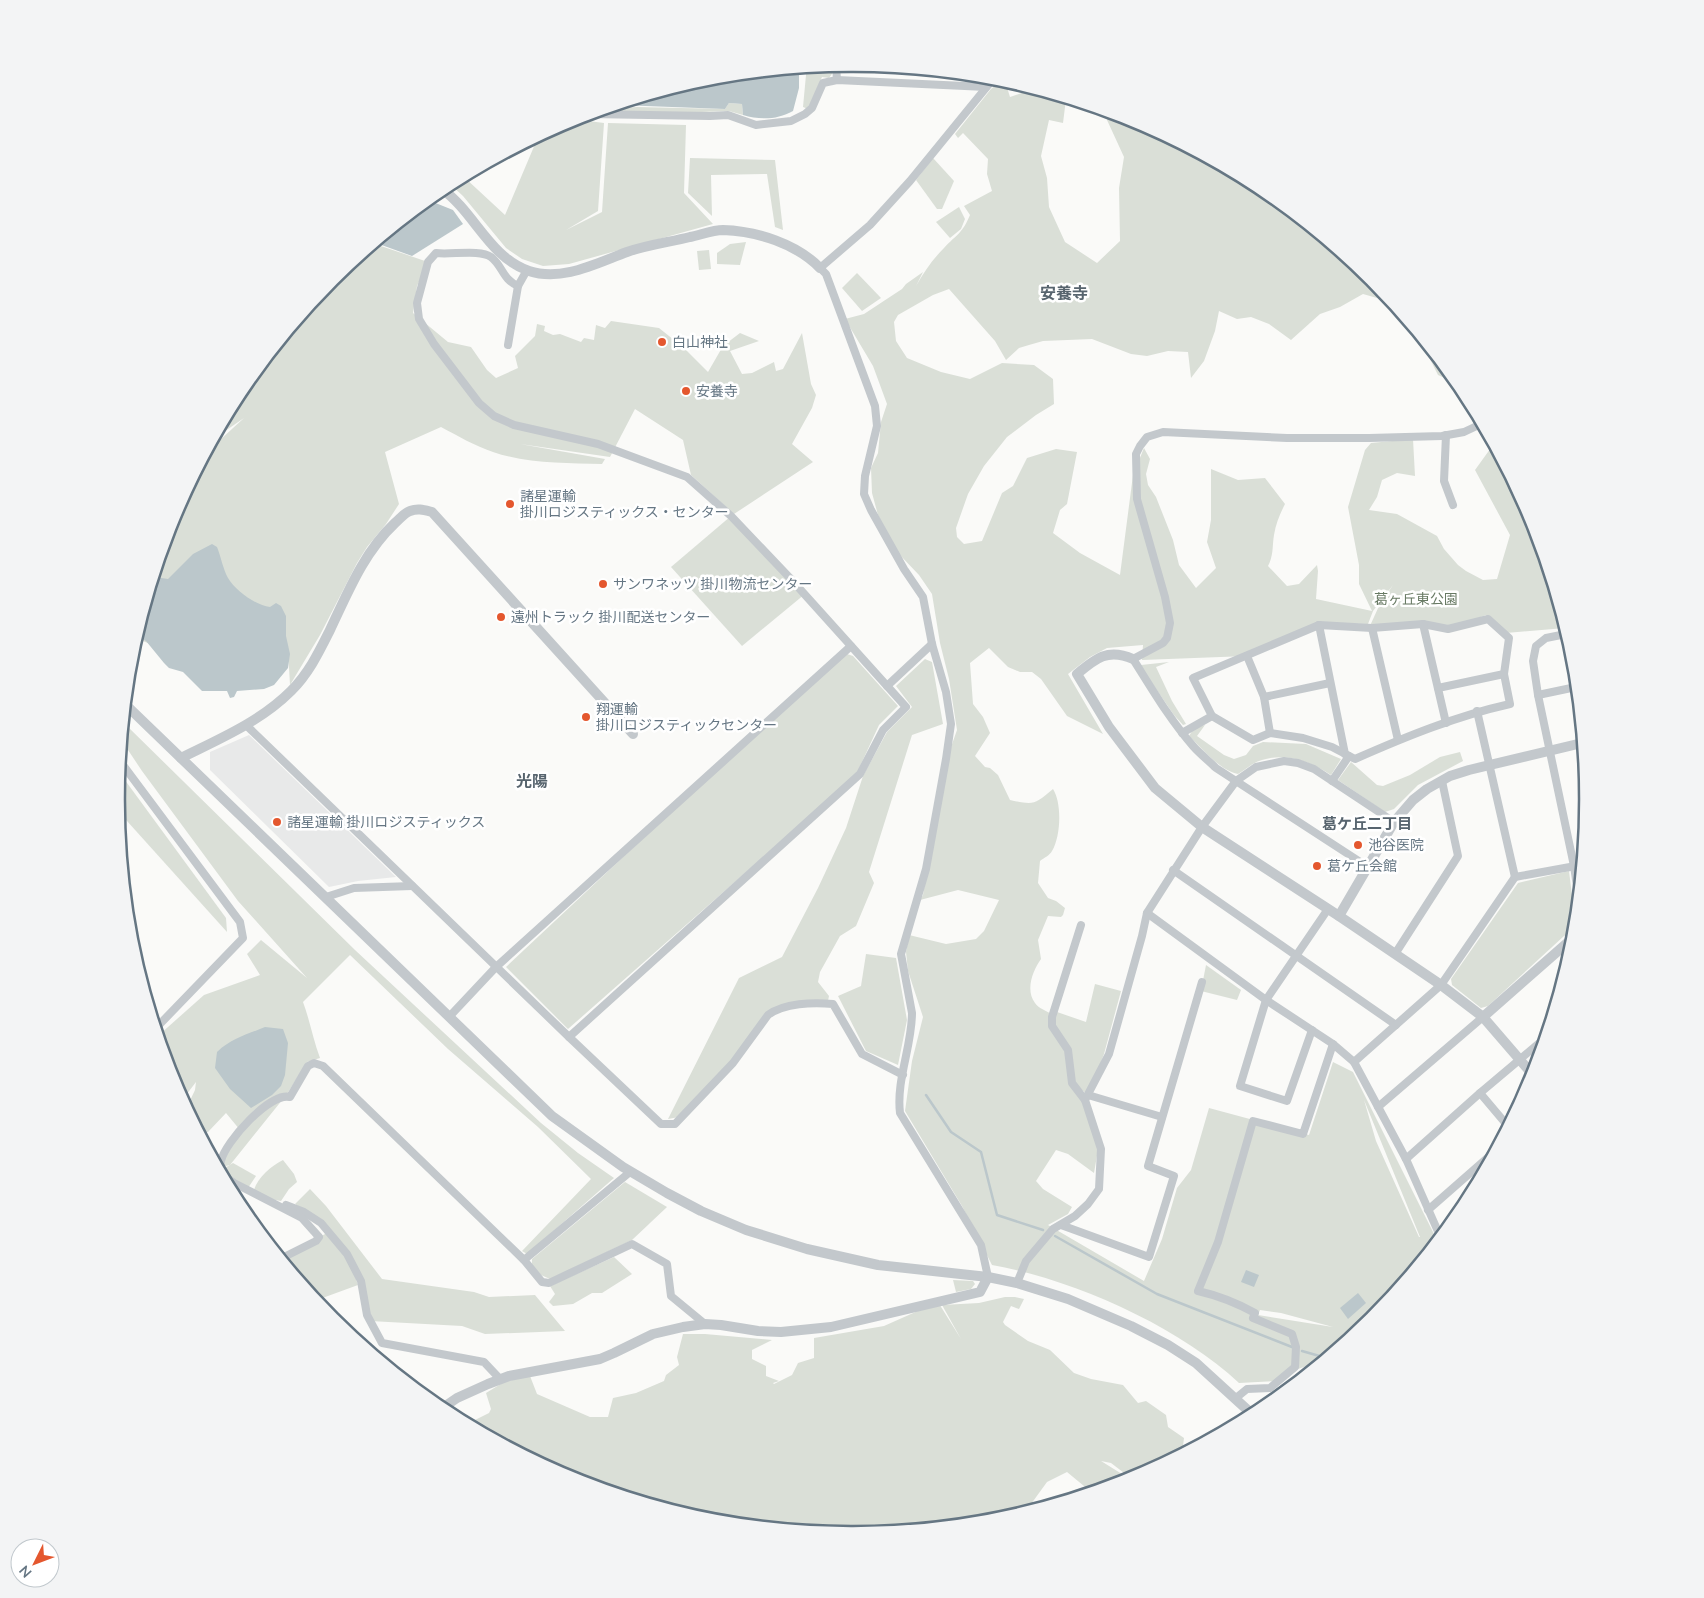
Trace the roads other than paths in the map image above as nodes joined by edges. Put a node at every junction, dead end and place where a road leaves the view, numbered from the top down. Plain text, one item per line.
1 (837, 73) edge
2 (837, 80) junction
3 (986, 87) joint
4 (609, 114) edge
5 (450, 194) edge
6 (820, 268) junction
7 (528, 270) junction
8 (518, 286) junction
9 (508, 344) dead end
10 (1475, 427) edge
11 (1446, 435) junction
12 (1453, 505) dead end
13 (1423, 624) junction
14 (1319, 625) junction
15 (1372, 628) junction
16 (1560, 635) edge
17 (932, 644) junction
18 (851, 646) junction
19 (1248, 656) junction
20 (1133, 659) junction
21 (1504, 674) junction
22 (1330, 683) junction
23 (887, 686) junction
24 (1438, 688) junction
25 (1570, 688) edge
26 (1538, 695) junction
27 (1264, 697) junction
28 (131, 710) edge
29 (1477, 711) junction
30 (1212, 716) junction
31 (1446, 723) junction
32 (246, 725) junction
33 (1182, 733) junction
34 (633, 734) dead end
35 (1270, 734) junction
36 (1398, 740) junction
37 (1576, 744) edge
38 (1550, 750) junction
39 (1347, 755) junction
40 (181, 758) junction
41 (1490, 764) junction
42 (126, 769) edge
43 (1442, 780) junction
44 (1236, 781) junction
45 (1332, 781) junction
46 (1394, 822) junction
47 (1202, 827) junction
48 (1576, 857) edge
49 (1368, 866) junction
50 (1575, 867) edge
51 (1173, 870) junction
52 (1515, 877) junction
53 (412, 886) junction
54 (326, 897) junction
55 (1328, 909) junction
56 (1147, 913) junction
57 (1339, 916) junction
58 (1080, 925) dead end
59 (1564, 947) edge
60 (1395, 954) junction
61 (1296, 956) junction
62 (496, 967) junction
63 (1202, 982) dead end
64 (1441, 985) junction
65 (1266, 1000) junction
66 (449, 1017) junction
67 (1483, 1017) junction
68 (161, 1023) edge
69 (1396, 1025) junction
70 (1312, 1030) junction
71 (569, 1037) junction
72 (1333, 1044) junction
73 (1534, 1047) edge
74 (1520, 1060) junction
75 (1354, 1062) junction
76 (1527, 1068) edge
77 (903, 1075) junction
78 (1480, 1094) junction
79 (1086, 1098) junction
80 (1378, 1107) junction
81 (1162, 1117) junction
82 (1503, 1121) edge
83 (222, 1160) edge
84 (1406, 1160) junction
85 (1479, 1165) edge
86 (630, 1172) junction
87 (237, 1184) edge
88 (268, 1200) junction
89 (1428, 1210) junction
90 (1061, 1225) junction
91 (1437, 1229) edge
92 (288, 1255) edge
93 (524, 1260) junction
94 (988, 1276) junction
95 (1017, 1283) junction
96 (705, 1324) junction
97 (500, 1379) junction
98 (1236, 1398) junction
99 (449, 1404) edge
100 (1247, 1408) edge

1 - 2 street
2 - 3 street
2 - 4 street
3 - 6 street
5 - 7 street
6 - 7 street
6 - 17 street
7 - 8 street
8 - 9 street
8 - 18 street
10 - 11 street
11 - 12 street
11 - 20 street
13 - 15 street
13 - 21 street
13 - 24 street
14 - 15 street
14 - 19 street
14 - 22 street
15 - 36 street
16 - 26 street
17 - 23 street
17 - 77 street
18 - 23 street
18 - 62 street
19 - 27 street
19 - 30 street
20 - 33 street
20 - 47 street
21 - 24 street
21 - 29 street
22 - 27 street
22 - 39 street
23 - 71 street
24 - 31 street
25 - 26 street
26 - 38 street
27 - 35 street
28 - 40 street
29 - 31 street
29 - 41 street
30 - 33 street
30 - 35 street
31 - 36 street
32 - 34 street
32 - 40 street
32 - 53 street
33 - 44 street
35 - 39 street
36 - 39 street
37 - 38 street
38 - 41 street
38 - 48 street
39 - 45 street
40 - 54 street
41 - 43 street
41 - 52 street
42 - 68 street
43 - 46 street
43 - 60 street
44 - 45 street
44 - 47 street
44 - 49 street
45 - 46 street
46 - 49 street
47 - 51 street
47 - 55 street
49 - 57 street
50 - 52 street
51 - 56 street
51 - 61 street
52 - 64 street
53 - 54 street
53 - 62 street
54 - 66 street
55 - 57 street
55 - 61 street
56 - 65 street
56 - 79 street
57 - 60 street
58 - 79 street
59 - 67 street
60 - 64 street
61 - 65 street
61 - 69 street
62 - 66 street
62 - 71 street
63 - 81 street
64 - 67 street
64 - 69 street
65 - 70 street
65 - 70 street
66 - 86 street
67 - 74 street
67 - 80 street
69 - 75 street
70 - 72 street
71 - 77 street
72 - 75 street
72 - 98 street
73 - 74 street
74 - 76 street
74 - 78 street
75 - 80 street
77 - 94 street
78 - 82 street
78 - 84 street
79 - 81 street
79 - 90 street
80 - 84 street
81 - 90 street
83 - 93 street
84 - 89 street
85 - 89 street
86 - 93 street
86 - 94 street
87 - 88 street
88 - 92 street
88 - 97 street
89 - 91 street
90 - 95 street
93 - 96 street
94 - 95 street
94 - 96 street
95 - 98 street
96 - 97 street
97 - 99 street
98 - 100 street

